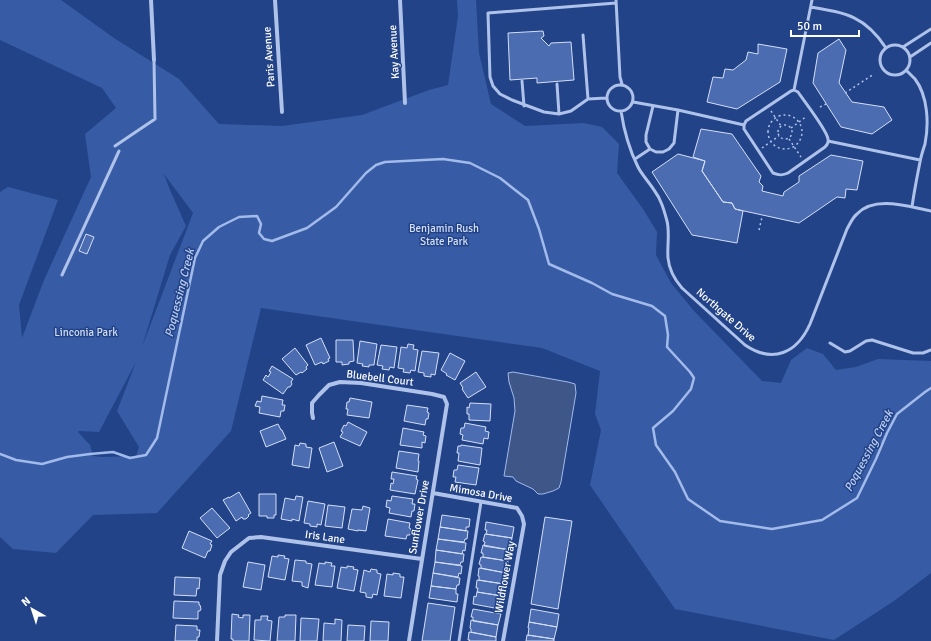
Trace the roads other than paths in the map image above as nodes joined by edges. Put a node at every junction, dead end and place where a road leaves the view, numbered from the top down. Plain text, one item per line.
1 (151, 0) edge
2 (275, 0) edge
3 (400, 0) edge
4 (812, 0) edge
5 (616, 2) edge
6 (811, 7) junction
7 (931, 29) edge
8 (583, 35) dead end
9 (931, 42) edge
10 (903, 47) junction
11 (886, 48) junction
12 (910, 57) junction
13 (154, 60) joint
14 (906, 70) junction
15 (522, 81) dead end
16 (557, 84) dead end
17 (622, 84) junction
18 (794, 90) junction
19 (606, 98) junction
20 (588, 99) junction
21 (633, 102) junction
22 (405, 103) dead end
23 (524, 106) junction
24 (652, 106) junction
25 (678, 110) junction
26 (621, 111) junction
27 (282, 112) dead end
28 (559, 114) junction
29 (744, 125) junction
30 (828, 141) junction
31 (115, 146) dead end
32 (650, 149) junction
33 (119, 151) dead end
34 (635, 159) junction
35 (920, 160) junction
36 (912, 208) junction
37 (931, 211) edge
38 (62, 275) dead end
39 (830, 343) dead end
40 (931, 350) edge
41 (444, 397) joint
42 (313, 418) dead end
43 (433, 494) junction
44 (481, 502) junction
45 (522, 516) joint
46 (422, 559) junction
47 (216, 641) edge
48 (409, 641) edge
49 (459, 641) edge
50 (503, 641) edge

1 - 13 street
2 - 27 street, Paris Avenue
3 - 22 street, Kay Avenue
4 - 6 lane
5 - 17 lane
5 - 23 lane
6 - 11 lane
6 - 18 lane
7 - 10 lane
8 - 20 lane
9 - 12 lane
10 - 11 lane
10 - 12 lane
11 - 14 lane
12 - 14 lane
13 - 31 lane
14 - 35 lane
15 - 23 lane
16 - 28 lane
17 - 19 lane
17 - 21 lane
18 - 29 lane
18 - 30 lane
19 - 20 lane
19 - 26 lane
20 - 28 lane
21 - 24 lane
21 - 26 lane
23 - 28 lane
24 - 25 lane
24 - 32 lane
25 - 29 lane
25 - 32 lane
26 - 34 lane, Northgate Drive
29 - 30 lane
30 - 35 lane
32 - 34 lane
33 - 38 lane
34 - 36 lane, Northgate Drive
35 - 36 lane
36 - 37 lane, Northgate Drive
39 - 40 lane
41 - 42 street, Bluebell Court
41 - 43 street, Sunflower Drive
43 - 44 street, Mimosa Drive
43 - 46 street, Sunflower Drive
44 - 45 street, Mimosa Drive
44 - 49 lane
45 - 50 street, Wildflower Way
46 - 47 street, Iris Lane
46 - 48 street, Sunflower Drive

